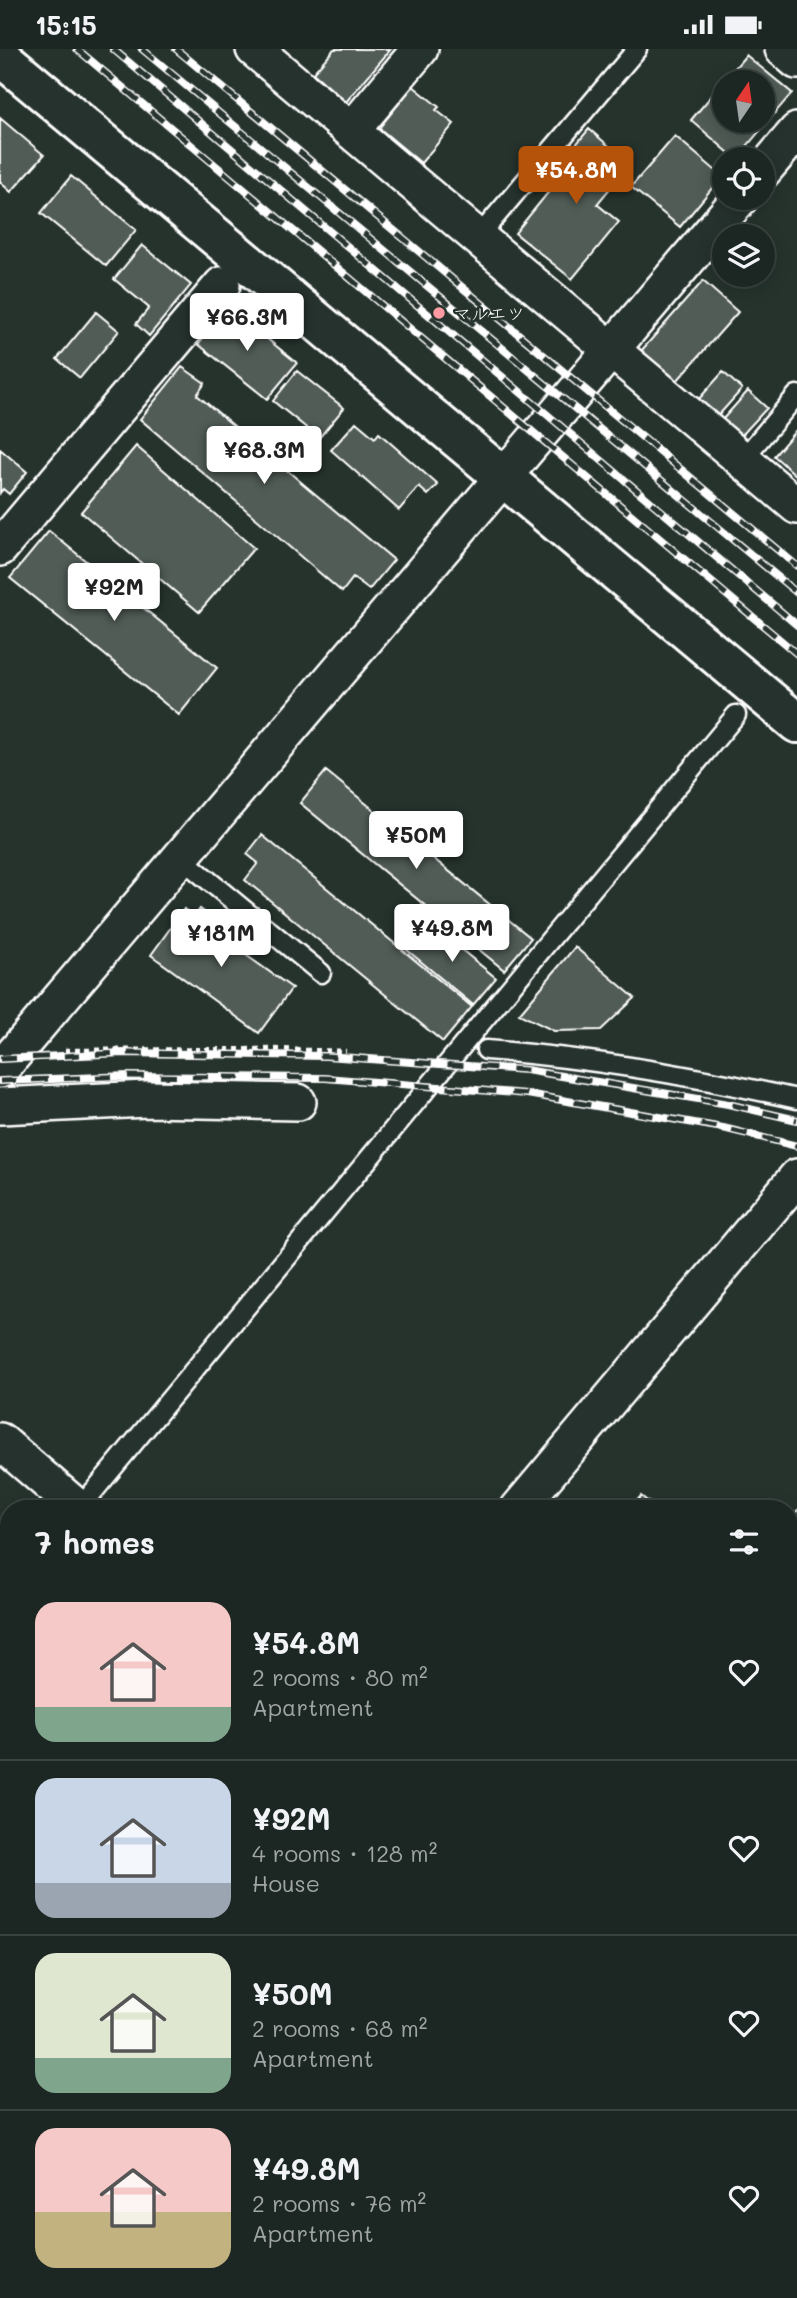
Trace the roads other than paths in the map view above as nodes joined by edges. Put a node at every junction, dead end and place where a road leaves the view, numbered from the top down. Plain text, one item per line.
1 (254, 49) edge
2 (420, 49) edge
3 (637, 49) edge
4 (783, 49) edge
5 (0, 56) edge
6 (797, 61) edge
7 (352, 130) junction
8 (797, 131) edge
9 (775, 157) edge
10 (730, 210) edge
11 (479, 236) junction
12 (222, 285) dead end
13 (612, 348) junction
14 (797, 395) edge
15 (743, 459) junction
16 (505, 477) junction
17 (797, 506) edge
18 (0, 548) edge
19 (736, 715) dead end
20 (797, 723) edge
21 (180, 857) junction
22 (321, 973) dead end
23 (11, 1048) edge
24 (486, 1050) dead end
25 (797, 1099) edge
26 (298, 1102) dead end
27 (0, 1106) edge
28 (797, 1177) edge
29 (0, 1441) edge
30 (69, 1500) edge
31 (86, 1500) edge
32 (526, 1500) edge

1 - 7 street
2 - 7 street
3 - 11 lane
4 - 6 street
5 - 16 street
7 - 11 street
8 - 9 street
10 - 13 street
11 - 13 street
12 - 18 street
13 - 15 street
13 - 16 street
14 - 15 lane
15 - 17 street
16 - 20 street
16 - 21 street
19 - 31 lane
21 - 22 lane
21 - 23 street
24 - 25 lane
26 - 27 street
28 - 32 street
29 - 30 street

